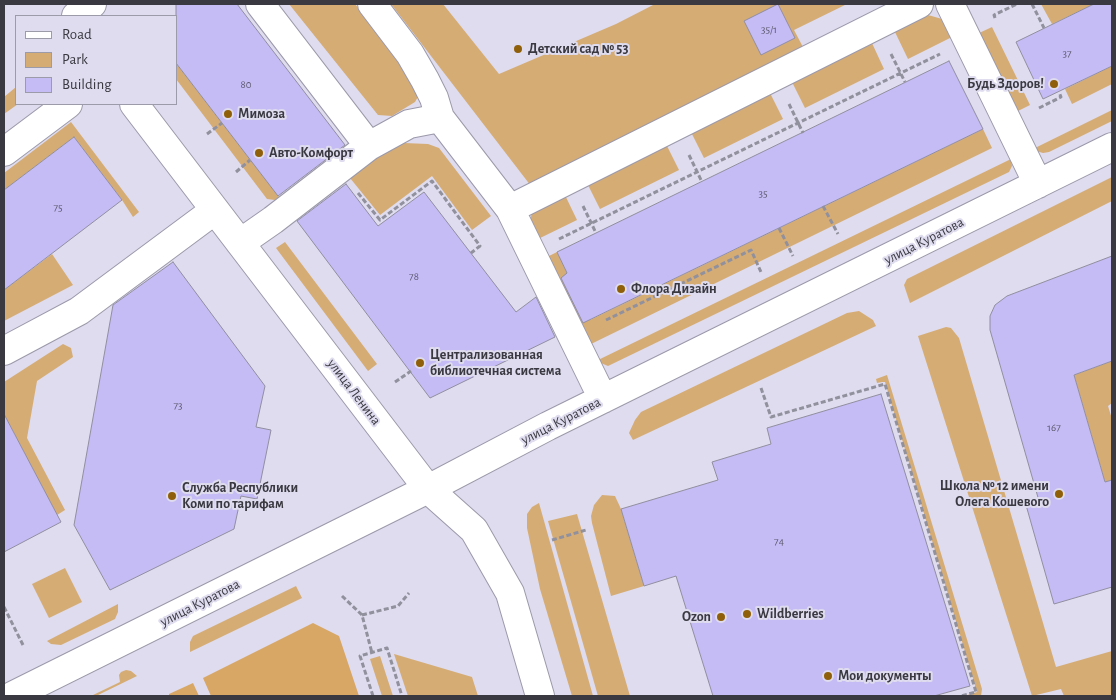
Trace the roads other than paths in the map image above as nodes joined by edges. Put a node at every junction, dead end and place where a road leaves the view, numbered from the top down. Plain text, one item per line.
1 (58, 4) edge
2 (92, 4) edge
3 (260, 4) edge
4 (372, 4) edge
5 (919, 4) edge
6 (950, 4) edge
7 (67, 15) edge
8 (77, 15) edge
9 (67, 105) edge
10 (135, 105) edge
11 (440, 118) junction
12 (369, 146) junction
13 (1112, 147) edge
14 (4, 152) edge
15 (1038, 184) junction
16 (510, 209) junction
17 (215, 210) junction
18 (240, 243) junction
19 (4, 351) edge
20 (603, 400) junction
21 (428, 489) junction
22 (12, 696) edge
23 (540, 696) edge

1 - 7 street
2 - 8 street
3 - 12 street
4 - 11 street
5 - 16 street
6 - 15 street
9 - 14 street
10 - 17 street, улица Ленина
11 - 12 street
11 - 16 street
12 - 18 street
13 - 15 street, улица Куратова
15 - 20 street, улица Куратова
16 - 20 street
17 - 18 street, улица Ленина
17 - 19 street
18 - 21 street, улица Ленина
20 - 21 street, улица Куратова
21 - 22 street, улица Куратова
21 - 23 street, улица Ленина

